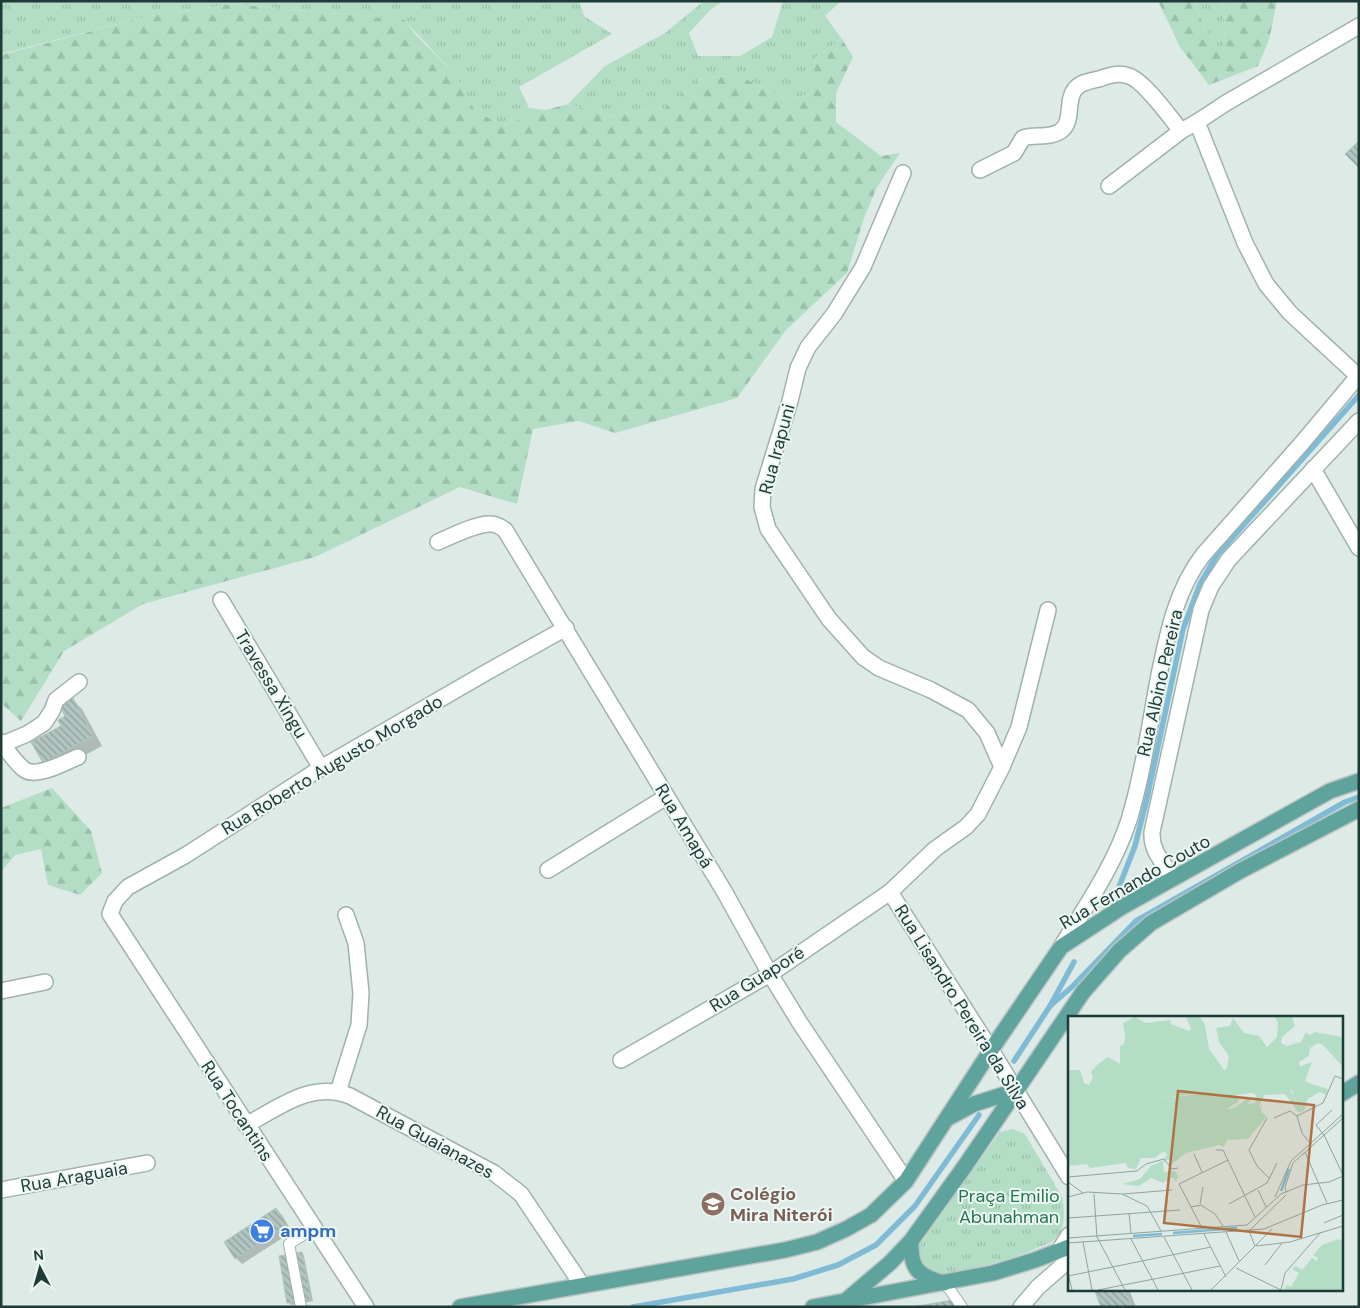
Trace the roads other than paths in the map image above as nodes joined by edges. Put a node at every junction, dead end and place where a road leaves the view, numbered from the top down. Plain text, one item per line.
1 (1359, 26) edge
2 (1197, 122) junction
3 (1181, 131) junction
4 (980, 170) dead end
5 (903, 173) dead end
6 (1109, 186) dead end
7 (1358, 376) edge
8 (1359, 421) edge
9 (1313, 469) junction
10 (438, 542) dead end
11 (1359, 548) edge
12 (221, 600) dead end
13 (1048, 610) dead end
14 (566, 628) junction
15 (79, 682) dead end
16 (2, 743) edge
17 (78, 757) dead end
18 (1002, 767) junction
19 (321, 768) junction
20 (1359, 780) edge
21 (666, 797) junction
22 (1359, 809) edge
23 (548, 870) dead end
24 (1174, 878) junction
25 (890, 892) junction
26 (110, 914) joint
27 (346, 914) dead end
28 (1061, 947) junction
29 (770, 974) junction
30 (45, 982) dead end
31 (1, 990) edge
32 (990, 1050) junction
33 (621, 1060) dead end
34 (1359, 1083) edge
35 (1015, 1091) junction
36 (338, 1092) junction
37 (1342, 1093) edge
38 (946, 1120) junction
39 (246, 1125) junction
40 (147, 1163) dead end
41 (1068, 1175) edge
42 (906, 1181) junction
43 (1, 1190) edge
44 (314, 1228) junction
45 (911, 1241) junction
46 (1066, 1253) edge
47 (946, 1283) junction
48 (582, 1285) junction
49 (843, 1304) edge
50 (301, 1307) edge
51 (366, 1307) edge
52 (460, 1307) edge
53 (813, 1307) edge
54 (962, 1307) edge
55 (1021, 1307) edge

1 - 2 street
2 - 3 street
2 - 7 street
3 - 4 street
3 - 6 street
5 - 18 street, Rua Irapuni
7 - 28 street, Rua Albino Pereira
8 - 9 street, Rua Albino Pereira
9 - 11 street
9 - 24 street, Rua Albino Pereira
10 - 14 street, Rua Amapá
12 - 19 street, Travessa Xingu
13 - 18 street, Rua Lisandro Pereira da Silva
14 - 19 street, Rua Roberto Augusto Morgado
14 - 21 street, Rua Amapá
15 - 16 street
16 - 17 street
18 - 25 street, Rua Lisandro Pereira da Silva
19 - 26 street, Rua Roberto Augusto Morgado
20 - 24 main road, Rua Fernando Couto
21 - 23 street
21 - 29 street, Rua Amapá
22 - 35 main road
24 - 28 main road, Rua Fernando Couto
25 - 29 street, Rua Guaporé
25 - 32 street, Rua Lisandro Pereira da Silva
26 - 39 street, Rua Tocantins
27 - 36 street
28 - 32 main road, Rua Fernando Couto
29 - 33 street, Rua Guaporé
29 - 42 street, Rua Amapá
30 - 31 street
32 - 35 street, Rua Lisandro Pereira da Silva
32 - 38 main road, Rua Fernando Couto
34 - 37 main road
35 - 38 main road
35 - 41 street, Rua Lisandro Pereira da Silva
35 - 45 main road
36 - 39 street, Rua Guaianazes
36 - 48 street, Rua Guaianazes
38 - 42 main road, Rua Fernando Couto
39 - 44 street, Rua Tocantins
40 - 43 street, Rua Araguaia
42 - 48 main road, Rua Fernando Couto
44 - 50 lane
44 - 51 street, Rua Tocantins
45 - 47 main road
45 - 49 main road
46 - 47 main road
46 - 55 street
47 - 49 main road
47 - 54 lane
48 - 52 main road, Rua Fernando Couto
49 - 53 main road

